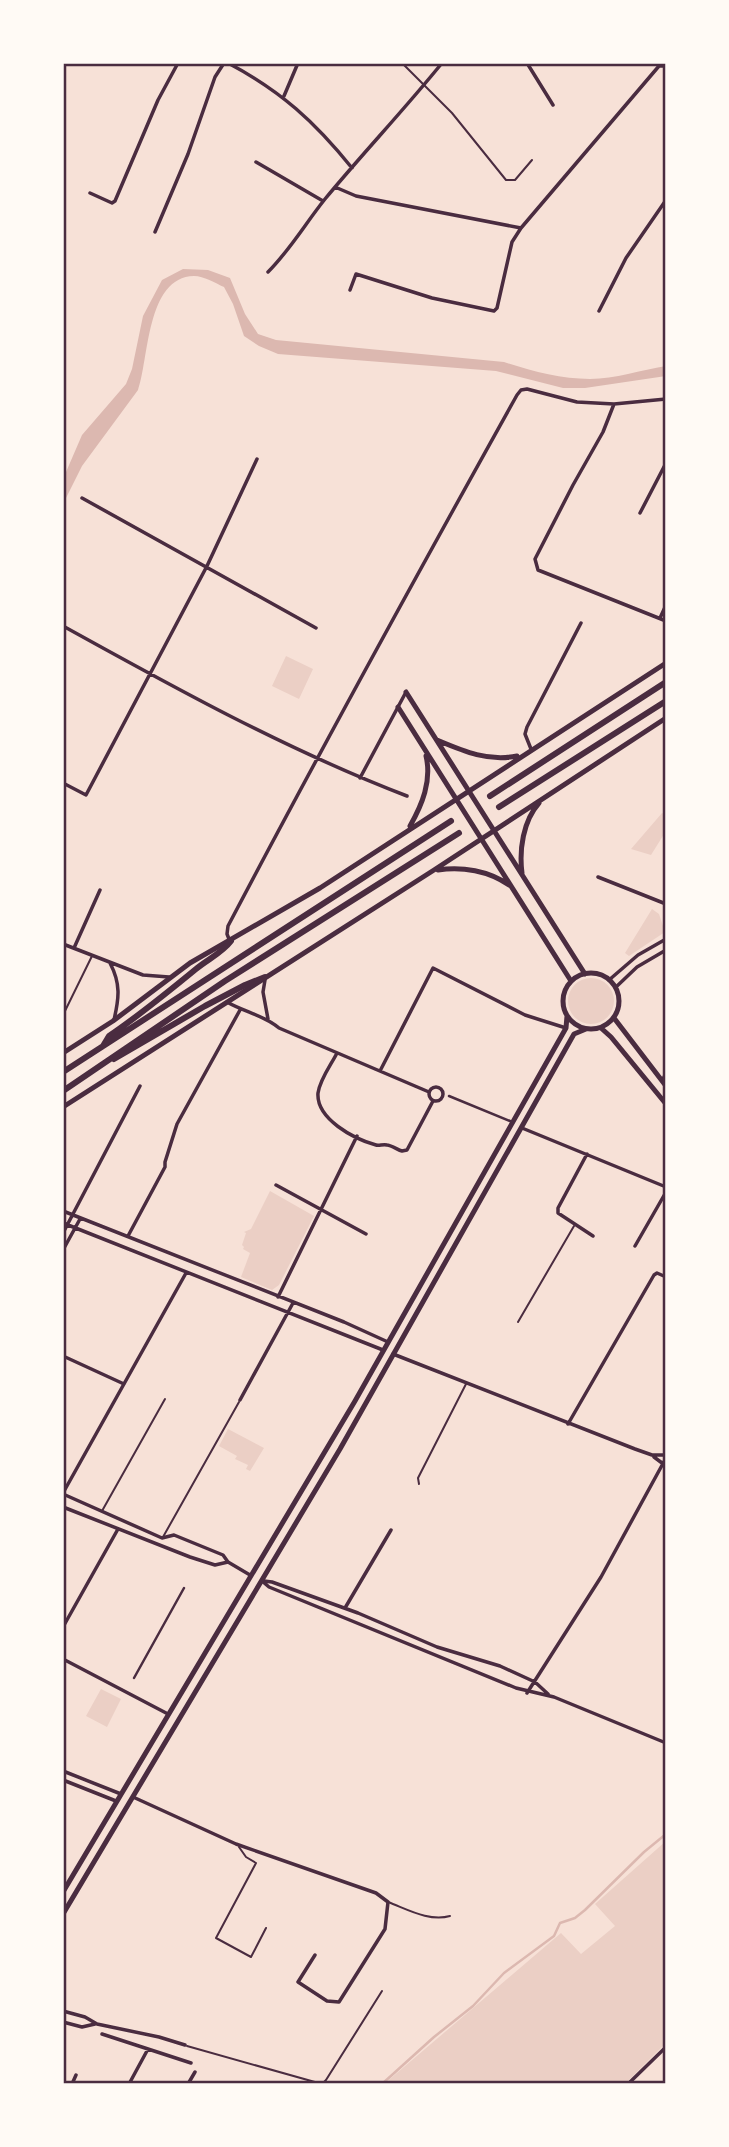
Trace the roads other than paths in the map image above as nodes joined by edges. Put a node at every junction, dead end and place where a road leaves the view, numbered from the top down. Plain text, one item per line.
1 (178, 63) edge
2 (226, 63) edge
3 (298, 63) edge
4 (402, 63) edge
5 (442, 63) edge
6 (527, 63) edge
7 (666, 66) edge
8 (425, 84) junction
9 (284, 96) junction
10 (553, 105) dead end
11 (532, 160) dead end
12 (256, 162) dead end
13 (352, 168) junction
14 (335, 187) junction
15 (89, 192) dead end
16 (666, 200) edge
17 (323, 201) junction
18 (521, 228) junction
19 (155, 232) dead end
20 (268, 272) dead end
21 (350, 290) dead end
22 (599, 311) dead end
23 (666, 399) edge
24 (614, 404) junction
25 (257, 459) dead end
26 (666, 463) edge
27 (82, 498) dead end
28 (640, 513) dead end
29 (207, 566) junction
30 (666, 605) edge
31 (660, 618) junction
32 (666, 621) edge
33 (580, 623) dead end
34 (63, 626) edge
35 (316, 628) dead end
36 (666, 663) edge
37 (150, 674) junction
38 (666, 682) edge
39 (406, 692) joint
40 (666, 701) edge
41 (398, 707) junction
42 (666, 718) edge
43 (436, 740) junction
44 (531, 749) junction
45 (424, 750) junction
46 (523, 755) junction
47 (318, 760) junction
48 (360, 778) junction
49 (63, 783) edge
50 (470, 792) junction
51 (407, 796) dead end
52 (490, 796) dead end
53 (546, 796) junction
54 (457, 800) junction
55 (499, 807) dead end
56 (451, 821) dead end
57 (408, 829) junction
58 (493, 829) junction
59 (458, 832) dead end
60 (480, 837) junction
61 (434, 870) junction
62 (523, 876) junction
63 (598, 877) dead end
64 (100, 890) dead end
65 (513, 890) junction
66 (666, 904) edge
67 (666, 939) edge
68 (231, 941) junction
69 (63, 944) edge
70 (74, 948) junction
71 (666, 950) edge
72 (93, 956) junction
73 (109, 961) junction
74 (585, 974) junction
75 (169, 977) junction
76 (265, 977) junction
77 (609, 980) junction
78 (571, 981) junction
79 (615, 987) junction
80 (227, 1002) junction
81 (240, 1010) junction
82 (63, 1015) edge
83 (567, 1016) junction
84 (614, 1018) junction
85 (268, 1019) junction
86 (113, 1021) junction
87 (566, 1028) junction
88 (601, 1028) junction
89 (586, 1029) junction
90 (102, 1048) junction
91 (63, 1053) edge
92 (337, 1053) junction
93 (109, 1060) junction
94 (380, 1071) junction
95 (63, 1072) edge
96 (666, 1073) edge
97 (664, 1083) edge
98 (140, 1086) dead end
99 (63, 1091) edge
100 (429, 1092) junction
101 (449, 1096) dead end
102 (433, 1101) junction
103 (666, 1104) edge
104 (63, 1107) edge
105 (513, 1123) junction
106 (521, 1127) junction
107 (357, 1136) junction
108 (587, 1154) junction
109 (276, 1185) dead end
110 (666, 1186) edge
111 (666, 1192) edge
112 (321, 1210) junction
113 (63, 1211) edge
114 (73, 1215) junction
115 (80, 1219) junction
116 (65, 1224) edge
117 (574, 1225) junction
118 (75, 1228) junction
119 (63, 1233) edge
120 (366, 1234) dead end
121 (128, 1236) junction
122 (593, 1236) dead end
123 (635, 1246) dead end
124 (63, 1250) edge
125 (186, 1273) junction
126 (666, 1277) edge
127 (278, 1297) junction
128 (293, 1303) junction
129 (289, 1312) junction
130 (518, 1322) dead end
131 (388, 1342) junction
132 (397, 1346) junction
133 (383, 1350) junction
134 (393, 1354) junction
135 (63, 1356) edge
136 (467, 1383) junction
137 (124, 1384) junction
138 (165, 1399) dead end
139 (240, 1400) joint
140 (568, 1424) junction
141 (652, 1455) junction
142 (666, 1457) edge
143 (664, 1465) edge
144 (419, 1484) dead end
145 (63, 1493) edge
146 (63, 1507) edge
147 (102, 1511) junction
148 (118, 1529) junction
149 (391, 1530) dead end
150 (162, 1538) junction
151 (228, 1562) junction
152 (250, 1575) junction
153 (262, 1581) junction
154 (184, 1588) dead end
155 (345, 1608) junction
156 (63, 1627) edge
157 (63, 1659) edge
158 (134, 1678) dead end
159 (535, 1682) junction
160 (527, 1693) junction
161 (550, 1696) junction
162 (168, 1714) junction
163 (666, 1743) edge
164 (63, 1771) edge
165 (63, 1780) edge
166 (121, 1794) junction
167 (133, 1797) junction
168 (117, 1801) junction
169 (236, 1844) junction
170 (63, 1892) edge
171 (388, 1902) junction
172 (63, 1914) edge
173 (450, 1916) dead end
174 (266, 1928) dead end
175 (315, 1955) dead end
176 (382, 1991) dead end
177 (63, 2011) edge
178 (63, 2022) edge
179 (97, 2024) junction
180 (102, 2034) dead end
181 (186, 2045) joint
182 (666, 2047) edge
183 (148, 2049) junction
184 (191, 2063) dead end
185 (195, 2072) dead end
186 (76, 2075) dead end
187 (72, 2084) edge
188 (129, 2084) edge
189 (188, 2084) edge
190 (628, 2084) edge

1 - 15 street
2 - 9 street
2 - 19 street
3 - 9 street
4 - 8 lane
5 - 8 street
6 - 10 street
7 - 18 street
8 - 11 lane
8 - 13 street
9 - 13 street
12 - 17 street
13 - 14 street
14 - 17 street
14 - 18 street
16 - 22 street
17 - 20 street
18 - 21 street
23 - 24 street
24 - 31 street
24 - 47 street
25 - 29 street
26 - 28 street
27 - 29 street
29 - 35 street
29 - 37 street
30 - 31 street
31 - 32 street
33 - 44 street
34 - 37 street
36 - 44 main road
37 - 47 street
37 - 49 street
38 - 52 highway
39 - 41 street
39 - 43 main road
40 - 55 highway
41 - 45 main road
41 - 48 street
42 - 53 main road
43 - 46 main road
43 - 50 main road
44 - 46 main road
45 - 54 main road
45 - 57 main road
46 - 50 main road
47 - 48 street
47 - 68 street
48 - 51 street
50 - 54 main road
50 - 58 main road
53 - 58 main road
53 - 62 main road
54 - 57 main road
54 - 60 main road
56 - 90 highway
57 - 68 main road
58 - 60 main road
58 - 62 main road
59 - 93 highway
60 - 61 main road
60 - 65 main road
61 - 65 main road
61 - 76 main road
62 - 74 main road
63 - 66 street
64 - 70 street
65 - 78 main road
67 - 77 street
68 - 75 main road
68 - 90 highway
69 - 70 street
70 - 72 street
71 - 79 street
72 - 73 street
72 - 82 lane
73 - 75 street
73 - 86 street
74 - 77 main road
74 - 78 main road
75 - 86 main road
76 - 80 main road
76 - 85 street
76 - 93 highway
77 - 79 main road
78 - 83 main road
79 - 84 main road
80 - 81 street
80 - 104 main road
81 - 85 street
81 - 121 street
83 - 87 main road
83 - 89 main road
84 - 88 main road
84 - 97 main road
85 - 92 street
86 - 91 main road
87 - 94 street
87 - 105 main road
88 - 89 main road
88 - 103 main road
89 - 106 main road
90 - 95 highway
92 - 94 street
92 - 107 street
93 - 99 highway
94 - 100 street
96 - 97 street
98 - 114 street
100 - 102 street
100 - 102 street
101 - 105 street
102 - 107 street
105 - 106 main road
105 - 131 main road
106 - 108 street
106 - 132 main road
107 - 112 street
108 - 110 street
108 - 117 street
109 - 112 street
111 - 123 street
112 - 120 street
112 - 127 street
113 - 114 street
114 - 115 street
114 - 116 street
115 - 118 street
115 - 121 street
116 - 118 street
116 - 119 street
117 - 122 street
117 - 130 lane
118 - 124 street
118 - 125 street
121 - 127 street
125 - 129 street
125 - 137 street
126 - 140 street
127 - 128 street
128 - 129 street
128 - 131 street
129 - 133 street
129 - 139 street
131 - 132 main road
131 - 133 main road
132 - 134 main road
133 - 134 main road
133 - 152 main road
134 - 136 street
134 - 153 main road
135 - 137 street
136 - 140 street
136 - 144 lane
137 - 145 street
138 - 147 lane
139 - 150 lane
140 - 141 street
141 - 142 street
141 - 143 street
142 - 143 street
143 - 159 street
145 - 147 street
146 - 148 street
147 - 150 street
148 - 151 street
148 - 156 street
149 - 155 street
150 - 151 street
151 - 152 street
152 - 153 main road
152 - 162 main road
153 - 155 street
153 - 160 street
153 - 167 main road
154 - 158 street
155 - 159 street
157 - 162 street
159 - 160 street
159 - 161 street
160 - 161 street
161 - 163 street
162 - 166 main road
164 - 166 street
165 - 168 street
166 - 167 main road
166 - 168 main road
167 - 168 main road
167 - 169 street
167 - 172 main road
168 - 170 main road
169 - 171 street
169 - 174 lane
171 - 173 lane
171 - 175 street
176 - 181 lane
177 - 179 street
178 - 179 street
179 - 181 street
180 - 183 street
182 - 190 street
183 - 184 street
183 - 188 street
185 - 189 street
186 - 187 street

